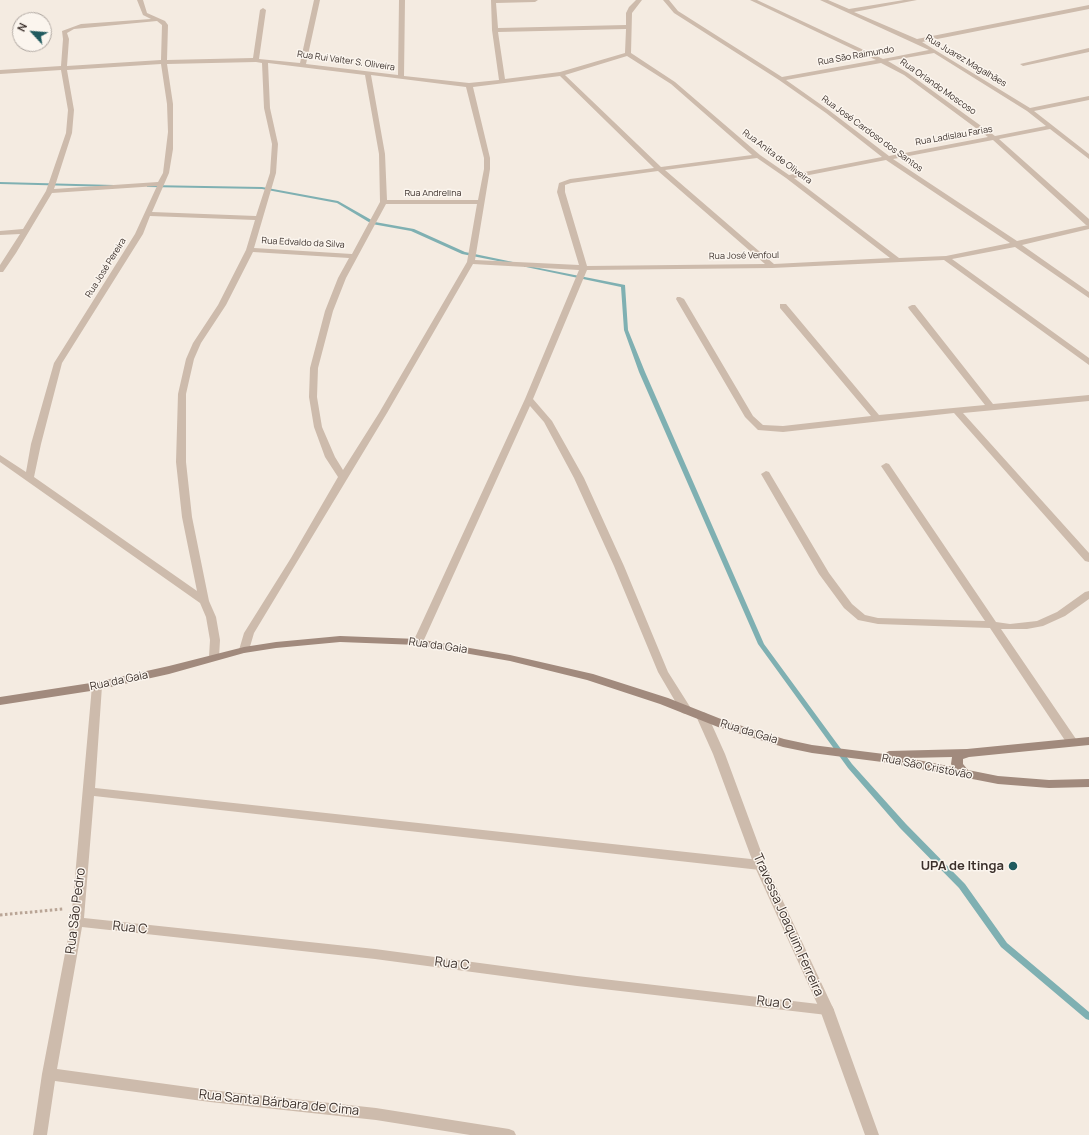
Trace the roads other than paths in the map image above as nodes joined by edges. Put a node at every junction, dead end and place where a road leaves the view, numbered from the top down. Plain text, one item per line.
1 (140, 0) edge
2 (317, 0) edge
3 (402, 0) edge
4 (534, 0) edge
5 (639, 0) edge
6 (666, 0) edge
7 (753, 0) edge
8 (823, 0) edge
9 (914, 0) edge
10 (493, 1) edge
11 (1088, 5) edge
12 (263, 10) dead end
13 (849, 11) junction
14 (158, 20) junction
15 (628, 27) junction
16 (495, 30) junction
17 (916, 41) junction
18 (1089, 50) edge
19 (935, 51) junction
20 (628, 54) junction
21 (256, 60) junction
22 (265, 61) junction
23 (883, 61) junction
24 (164, 62) junction
25 (303, 64) junction
26 (1024, 64) dead end
27 (64, 68) junction
28 (0, 72) edge
29 (368, 74) junction
30 (561, 74) junction
31 (401, 78) junction
32 (781, 79) junction
33 (502, 82) junction
34 (469, 85) junction
35 (1089, 98) edge
36 (1029, 110) junction
37 (1052, 127) junction
38 (994, 138) junction
39 (758, 156) junction
40 (1089, 156) edge
41 (887, 158) junction
42 (659, 169) junction
43 (788, 177) junction
44 (162, 184) junction
45 (50, 190) junction
46 (384, 202) junction
47 (481, 202) junction
48 (148, 214) junction
49 (259, 218) junction
50 (1089, 223) edge
51 (1089, 227) edge
52 (26, 231) junction
53 (0, 233) edge
54 (1016, 244) junction
55 (250, 250) junction
56 (354, 256) junction
57 (946, 258) junction
58 (897, 260) junction
59 (471, 262) junction
60 (772, 266) junction
61 (584, 268) junction
62 (0, 270) edge
63 (1089, 296) edge
64 (680, 299) dead end
65 (784, 306) dead end
66 (912, 306) dead end
67 (1089, 362) edge
68 (1089, 398) edge
69 (529, 400) junction
70 (990, 407) junction
71 (957, 411) junction
72 (877, 418) junction
73 (0, 458) edge
74 (886, 466) dead end
75 (766, 474) dead end
76 (343, 477) junction
77 (29, 478) junction
78 (1089, 559) edge
79 (1089, 594) edge
80 (204, 601) junction
81 (994, 625) junction
82 (418, 642) junction
83 (244, 650) junction
84 (214, 657) junction
85 (97, 686) junction
86 (0, 701) edge
87 (686, 710) junction
88 (702, 716) junction
89 (1089, 741) edge
90 (1072, 742) junction
91 (967, 753) junction
92 (867, 756) junction
93 (967, 775) junction
94 (1089, 783) edge
95 (89, 791) junction
96 (760, 865) junction
97 (77, 922) junction
98 (827, 1010) junction
99 (49, 1074) junction
100 (40, 1135) edge
101 (509, 1135) edge
102 (872, 1135) edge

1 - 14 street
2 - 25 street
3 - 31 street
4 - 10 street
5 - 15 street
6 - 32 street, Rua José Cardoso dos Santos
7 - 23 street, Rua Orlando Moscoso
8 - 13 street, Rua Juarez Magalhães
9 - 13 street
10 - 16 street
11 - 17 street
12 - 21 street
13 - 17 street, Rua Juarez Magalhães
14 - 24 street, Rua José Pereira
14 - 27 street
15 - 16 street
15 - 20 street
16 - 33 street
17 - 19 street, Rua Juarez Magalhães
18 - 26 street
19 - 23 street, Rua São Raimundo
19 - 36 street, Rua Juarez Magalhães
20 - 30 street, Rua Rui Valter S. Oliveira
20 - 39 street, Rua Anita de Oliveira
21 - 22 street, Rua Rui Valter S. Oliveira
21 - 24 street, Rua Rui Valter S. Oliveira
22 - 25 street, Rua Rui Valter S. Oliveira
22 - 49 street
23 - 32 street, Rua São Raimundo
23 - 38 street, Rua Orlando Moscoso
24 - 27 street, Rua Rui Valter S. Oliveira
24 - 44 street, Rua José Pereira
25 - 29 street, Rua Rui Valter S. Oliveira
27 - 28 street, Rua Rui Valter S. Oliveira
27 - 45 street
29 - 31 street, Rua Rui Valter S. Oliveira
29 - 46 street
30 - 33 street, Rua Rui Valter S. Oliveira
30 - 42 street
31 - 34 street, Rua Rui Valter S. Oliveira
32 - 41 street, Rua José Cardoso dos Santos
33 - 34 street, Rua Rui Valter S. Oliveira
34 - 47 street
35 - 36 street
36 - 37 street, Rua Juarez Magalhães
37 - 38 street, Rua Ladislau Farias
37 - 40 street, Rua Juarez Magalhães
38 - 41 street, Rua Ladislau Farias
38 - 50 street, Rua Orlando Moscoso
39 - 42 street
39 - 43 street, Rua Anita de Oliveira
41 - 43 street, Rua Ladislau Farias
41 - 54 street, Rua José Cardoso dos Santos
42 - 60 street
42 - 61 street
43 - 58 street, Rua Anita de Oliveira
44 - 45 street
44 - 48 street, Rua José Pereira
45 - 52 street
46 - 47 street, Rua Andrelina
46 - 56 street
47 - 59 street
48 - 49 street
48 - 77 street, Rua José Pereira
49 - 55 street
51 - 54 street, Rua José Venfoul
52 - 53 street
52 - 62 street
54 - 57 street, Rua José Venfoul
54 - 63 street, Rua José Cardoso dos Santos
55 - 56 street, Rua Edvaldo da Silva
55 - 80 street
56 - 76 street
57 - 58 street, Rua José Venfoul
57 - 67 street
58 - 60 street, Rua José Venfoul
59 - 61 street, Rua José Venfoul
59 - 76 street
60 - 61 street, Rua José Venfoul
61 - 69 street
64 - 72 street
65 - 72 street
66 - 70 street
68 - 70 street
69 - 82 street
69 - 87 street
70 - 71 street
71 - 72 street
71 - 78 street
73 - 77 street
74 - 81 street
75 - 81 street
76 - 83 street
77 - 80 street
79 - 81 street
80 - 84 street
81 - 90 street
82 - 83 main road, Rua da Gaia
82 - 87 main road, Rua da Gaia
83 - 84 main road, Rua da Gaia
84 - 85 main road, Rua da Gaia
85 - 86 main road, Rua da Gaia
85 - 95 street, Rua São Pedro
87 - 88 main road, Rua da Gaia
88 - 92 main road, Rua da Gaia
88 - 96 street, Travessa Joaquim Ferreira
89 - 90 main road, Rua São Cristóvão
90 - 91 main road, Rua São Cristóvão
91 - 92 main road, Rua São Cristóvão
91 - 93 main road
92 - 93 main road, Rua São Cristóvão
93 - 94 main road, Rua São Cristóvão
95 - 96 street
95 - 97 street, Rua São Pedro
96 - 98 street, Travessa Joaquim Ferreira
97 - 98 street, Rua C
97 - 99 street, Rua São Pedro
98 - 102 street, Travessa Joaquim Ferreira
99 - 100 street, Rua São Pedro
99 - 101 street, Rua Santa Bárbara de Cima

